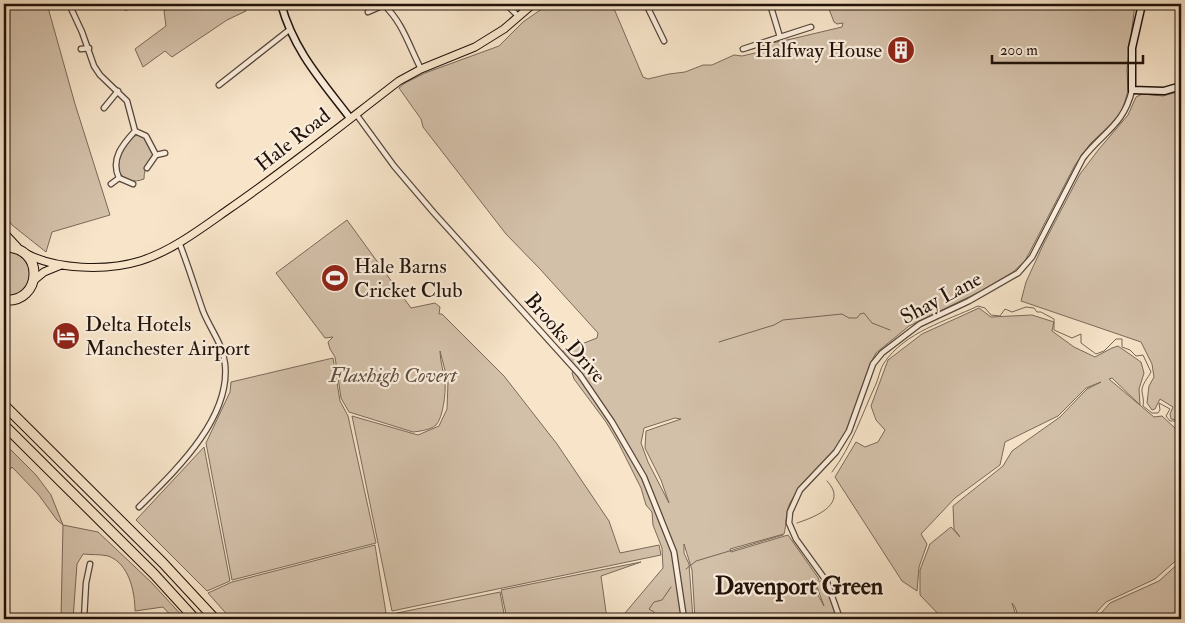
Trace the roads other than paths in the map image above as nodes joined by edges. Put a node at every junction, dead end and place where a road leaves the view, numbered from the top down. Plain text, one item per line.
1 (69, 4) edge
2 (281, 4) edge
3 (384, 4) edge
4 (506, 4) edge
5 (533, 4) edge
6 (646, 4) edge
7 (770, 4) edge
8 (1142, 4) edge
9 (368, 12) dead end
10 (518, 16) junction
11 (812, 27) dead end
12 (289, 30) junction
13 (780, 37) junction
14 (664, 41) dead end
15 (89, 48) junction
16 (81, 49) dead end
17 (743, 49) dead end
18 (421, 69) junction
19 (219, 85) dead end
20 (1181, 86) edge
21 (1132, 90) junction
22 (118, 91) junction
23 (104, 108) dead end
24 (353, 116) junction
25 (135, 131) junction
26 (165, 153) dead end
27 (156, 154) junction
28 (147, 168) dead end
29 (119, 178) junction
30 (111, 184) dead end
31 (133, 184) dead end
32 (4, 234) edge
33 (179, 242) junction
34 (4, 247) edge
35 (21, 250) junction
36 (62, 265) junction
37 (33, 281) junction
38 (5, 301) edge
39 (4, 405) edge
40 (4, 425) edge
41 (139, 508) dead end
42 (90, 564) dead end
43 (84, 619) edge
44 (195, 619) edge
45 (215, 619) edge
46 (684, 619) edge
47 (840, 619) edge

1 - 15 street
2 - 12 street
3 - 9 street
3 - 18 street
4 - 10 street
5 - 10 main road, Hale Road
6 - 14 street
7 - 13 street
8 - 21 street, Shay Lane
10 - 18 main road, Hale Road
11 - 13 street
12 - 19 street
12 - 24 street
13 - 17 street
15 - 16 street
15 - 22 street
18 - 24 main road, Hale Road
20 - 21 street
21 - 47 street, Shay Lane
22 - 23 street
22 - 25 street
24 - 33 main road, Hale Road
24 - 46 street, Brooks Drive
25 - 27 street
25 - 29 street
26 - 27 street
27 - 28 street
29 - 30 street
29 - 31 street
32 - 35 highway
33 - 36 main road, Hale Road
33 - 41 street
34 - 35 highway
35 - 36 main road, Hale Road
35 - 37 highway
36 - 37 main road, Hale Road
37 - 38 highway
39 - 45 highway
40 - 44 highway
42 - 43 street

